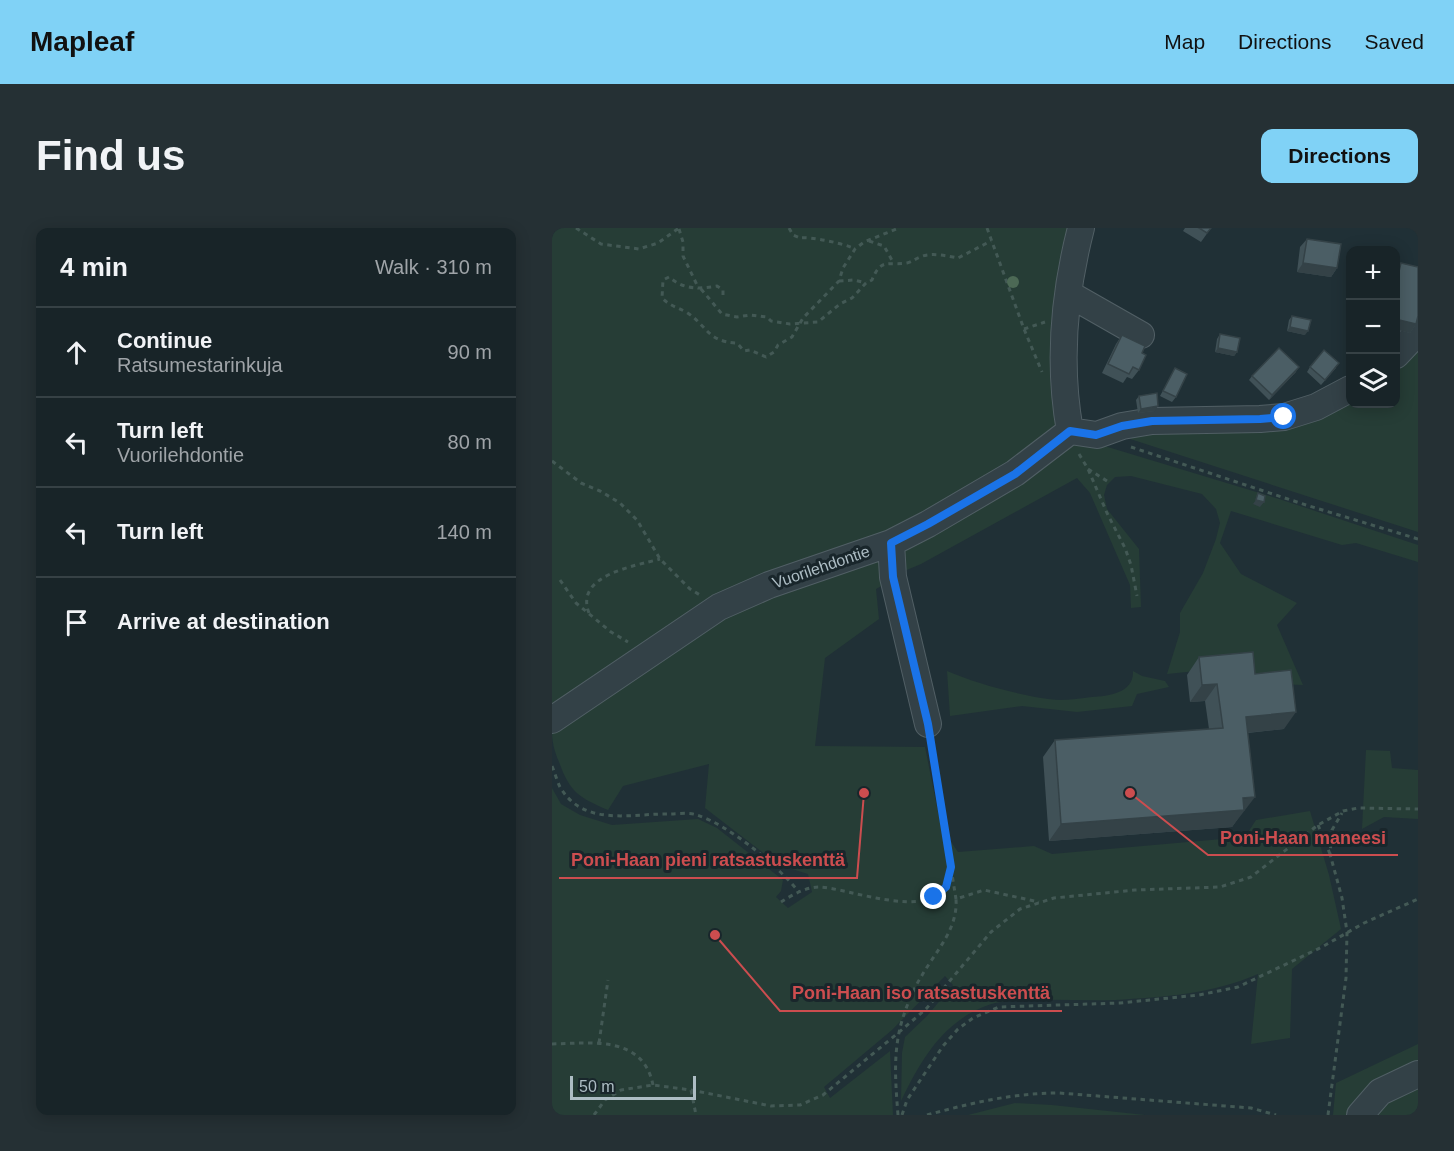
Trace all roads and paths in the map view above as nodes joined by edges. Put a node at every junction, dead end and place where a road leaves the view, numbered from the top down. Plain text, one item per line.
1 (576, 228) edge
2 (679, 228) edge
3 (789, 228) edge
4 (899, 228) edge
5 (987, 228) edge
6 (1081, 228) edge
7 (867, 240) junction
8 (991, 241) junction
9 (855, 249) junction
10 (893, 262) junction
11 (839, 281) junction
12 (866, 283) junction
13 (700, 289) junction
14 (1069, 294) junction
15 (723, 295) dead end
16 (802, 322) junction
17 (1418, 332) edge
18 (1141, 335) dead end
19 (1396, 354) edge
20 (1045, 377) dead end
21 (1346, 391) edge
22 (1070, 431) junction
23 (1096, 435) junction
24 (552, 461) edge
25 (1088, 469) junction
26 (1107, 481) dead end
27 (1418, 539) edge
28 (891, 543) junction
29 (660, 559) junction
30 (560, 580) dead end
31 (1137, 596) dead end
32 (719, 607) junction
33 (591, 615) junction
34 (647, 656) junction
35 (552, 720) edge
36 (928, 724) joint
37 (552, 766) edge
38 (1418, 809) edge
39 (1343, 812) junction
40 (1318, 825) junction
41 (1330, 854) junction
42 (951, 867) junction
43 (799, 892) junction
44 (1418, 898) edge
45 (956, 899) junction
46 (781, 902) dead end
47 (1041, 902) junction
48 (1347, 932) junction
49 (608, 980) dead end
50 (898, 1033) junction
51 (599, 1043) junction
52 (552, 1044) edge
53 (1418, 1074) edge
54 (653, 1085) junction
55 (691, 1090) junction
56 (594, 1115) edge
57 (696, 1115) edge
58 (900, 1115) edge
59 (927, 1115) edge
60 (1276, 1115) edge
61 (1328, 1115) edge
62 (1360, 1115) edge

1 - 2 path
2 - 13 path
3 - 9 path
4 - 7 path
5 - 8 path
6 - 14 street
7 - 9 path
7 - 10 path
8 - 10 path
8 - 20 path
9 - 11 path
10 - 12 path
11 - 12 path
11 - 16 path
12 - 16 path
13 - 15 path
13 - 16 path
13 - 16 path
14 - 18 street
14 - 22 street
17 - 19 street
21 - 23 street
22 - 23 street
22 - 25 path
22 - 28 street, Vuorilehdontie
23 - 27 path
24 - 29 path
25 - 26 path
25 - 31 path
28 - 32 street, Vuorilehdontie
28 - 36 street
29 - 32 path
29 - 33 path
30 - 33 path
32 - 34 street, Vuorilehdontie
33 - 34 path
34 - 35 street, Vuorilehdontie
36 - 42 path
37 - 43 path
38 - 39 path
39 - 40 path
39 - 41 path
40 - 41 path
40 - 47 path
41 - 48 path
42 - 43 path
42 - 45 path
43 - 46 path
44 - 48 path
45 - 47 path
45 - 50 path
47 - 50 path
48 - 58 path
48 - 61 path
49 - 51 path
50 - 55 path
50 - 58 path
51 - 52 path
51 - 54 path
53 - 62 street
54 - 55 path
54 - 56 path
55 - 57 path
59 - 60 path

